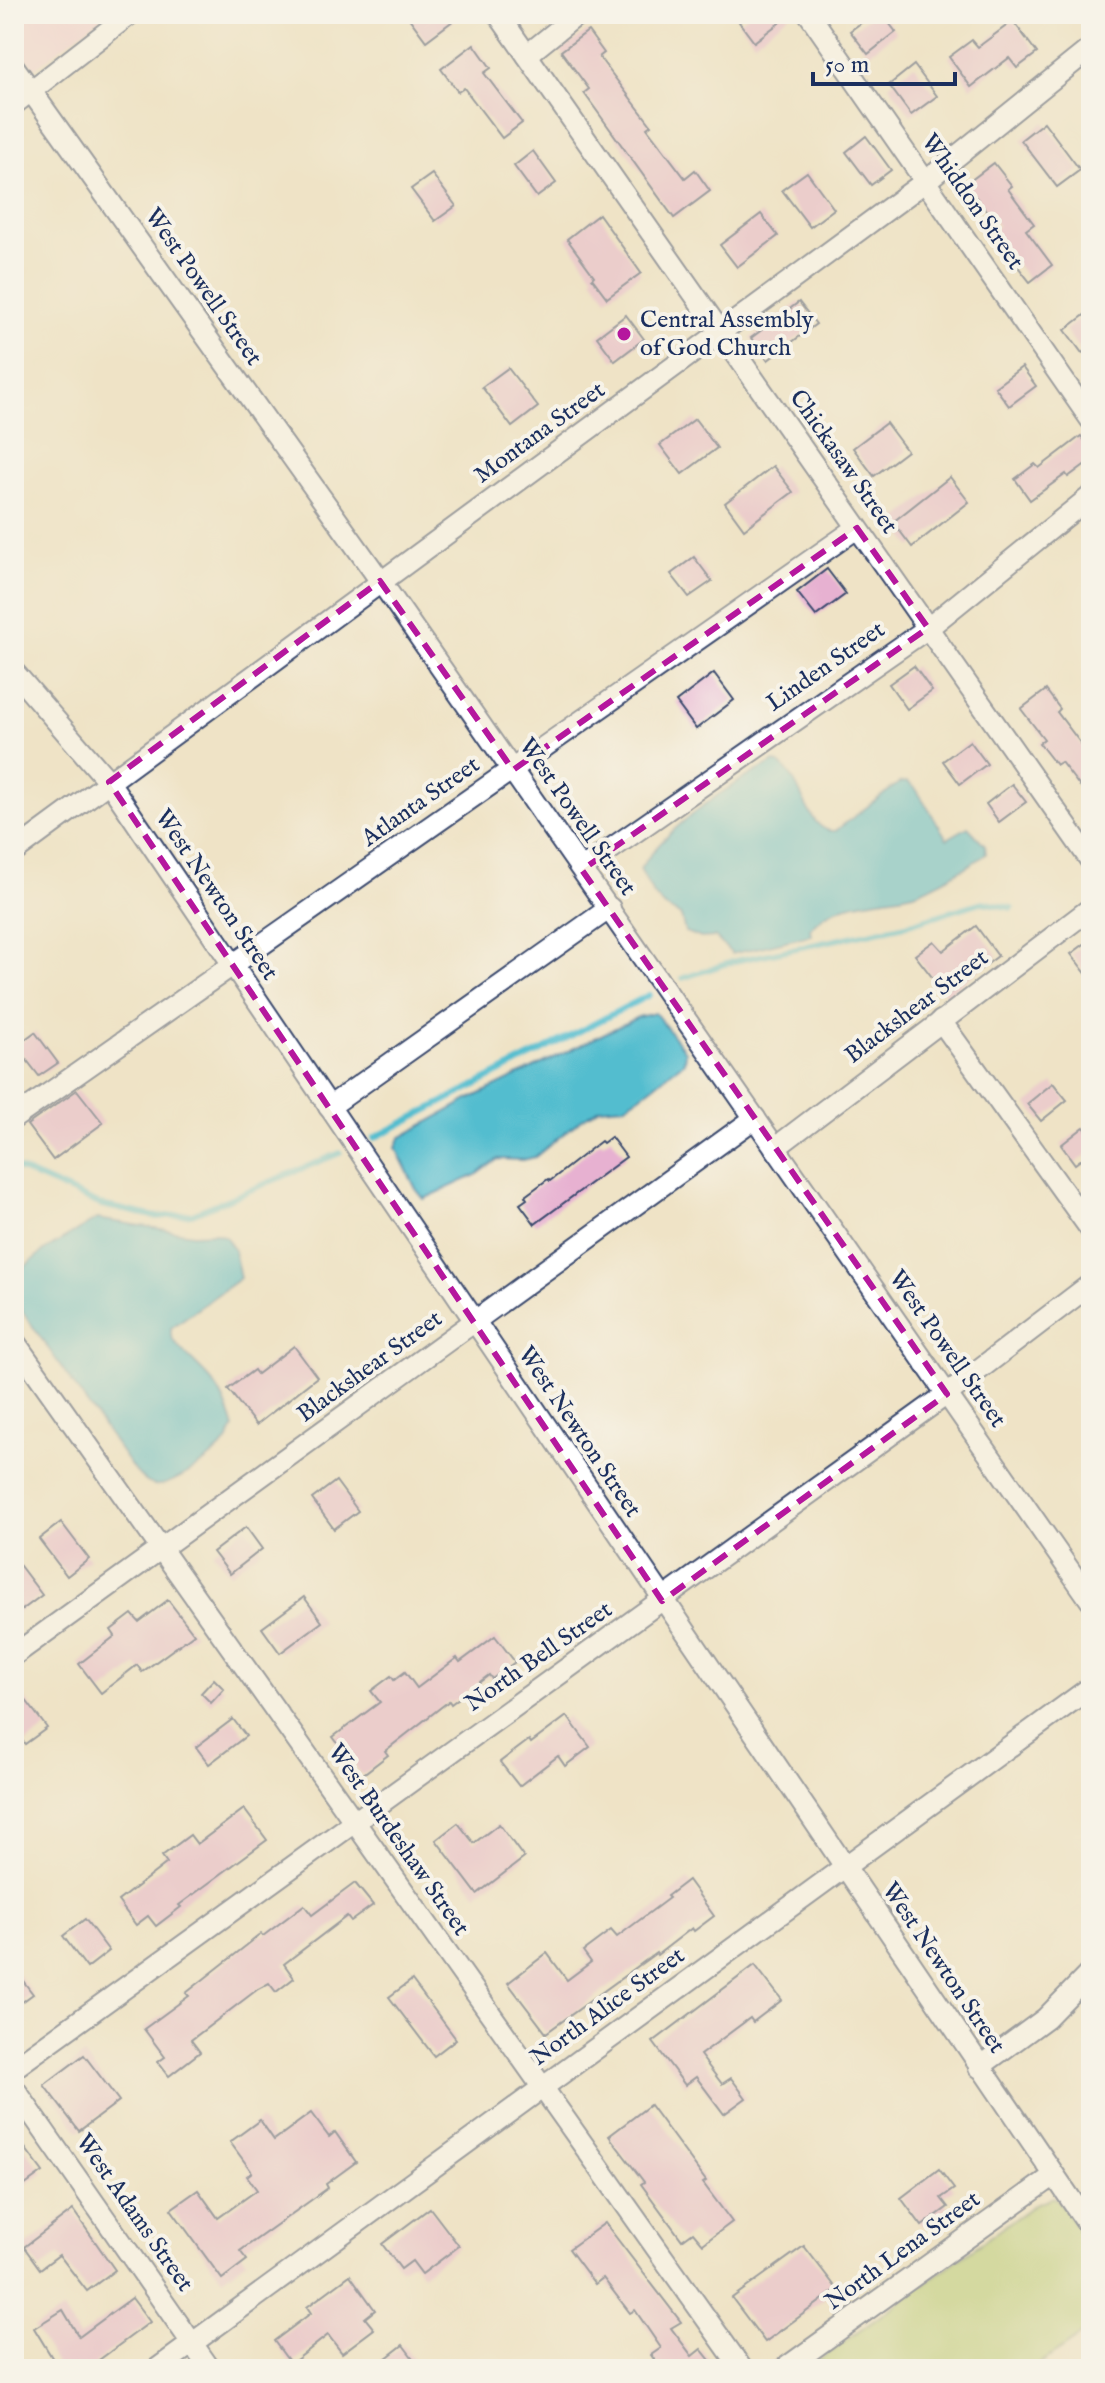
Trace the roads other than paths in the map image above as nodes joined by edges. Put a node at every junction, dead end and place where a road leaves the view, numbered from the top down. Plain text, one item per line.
1 (130, 14) edge
2 (498, 14) edge
3 (578, 14) edge
4 (809, 14) edge
5 (1091, 48) edge
6 (527, 55) junction
7 (14, 67) edge
8 (32, 92) junction
9 (14, 104) edge
10 (926, 181) junction
11 (720, 334) junction
12 (1091, 420) edge
13 (1091, 496) edge
14 (857, 528) junction
15 (380, 581) junction
16 (928, 628) junction
17 (14, 672) edge
18 (513, 770) junction
19 (109, 782) junction
20 (14, 852) edge
21 (1091, 861) edge
22 (582, 869) junction
23 (610, 908) junction
24 (1091, 908) edge
25 (233, 967) junction
26 (941, 1021) junction
27 (329, 1107) junction
28 (14, 1118) edge
29 (755, 1118) junction
30 (775, 1148) junction
31 (1091, 1230) edge
32 (1091, 1284) edge
33 (475, 1323) junction
34 (14, 1341) edge
35 (947, 1394) junction
36 (161, 1550) junction
37 (662, 1601) junction
38 (1091, 1601) edge
39 (14, 1655) edge
40 (1091, 1687) edge
41 (353, 1821) junction
42 (844, 1867) junction
43 (1091, 1972) edge
44 (979, 2067) junction
45 (14, 2068) edge
46 (542, 2087) junction
47 (14, 2088) edge
48 (1053, 2176) junction
49 (1091, 2229) edge
50 (192, 2343) junction
51 (157, 2369) edge
52 (210, 2369) edge
53 (742, 2369) edge
54 (784, 2369) edge

1 - 8 street
2 - 6 street, Chickasaw Street
3 - 6 street
4 - 10 street, Whiddon Street
5 - 10 street, Montana Street
6 - 11 street, Chickasaw Street
7 - 8 street, West Powell Street
8 - 9 street
8 - 15 street, West Powell Street
10 - 11 street, Montana Street
10 - 12 street, Whiddon Street
11 - 14 street, Chickasaw Street
11 - 15 street, Montana Street
13 - 16 street, Linden Street
14 - 16 street, Chickasaw Street
14 - 18 street, Atlanta Street
15 - 18 street, West Powell Street
15 - 19 street, Montana Street
16 - 21 street, Chickasaw Street
16 - 22 street, Linden Street
17 - 19 street, West Newton Street
18 - 22 street, West Powell Street
18 - 25 street, Atlanta Street
19 - 20 street, Montana Street
19 - 25 street, West Newton Street
22 - 23 street, West Powell Street
23 - 27 street
23 - 29 street, West Powell Street
24 - 26 street, Blackshear Street
25 - 27 street, West Newton Street
25 - 28 street, Atlanta Street
26 - 30 street, Blackshear Street
26 - 31 street
27 - 33 street, West Newton Street
29 - 30 street, West Powell Street
29 - 33 street, Blackshear Street
30 - 35 street, West Powell Street
32 - 35 street, North Bell Street
33 - 36 street, Blackshear Street
33 - 37 street, West Newton Street
34 - 36 street, West Burdeshaw Street
35 - 37 street, North Bell Street
35 - 38 street, West Powell Street
36 - 39 street, Blackshear Street
36 - 41 street, West Burdeshaw Street
37 - 41 street, North Bell Street
37 - 42 street, West Newton Street
40 - 42 street, North Alice Street
41 - 45 street, North Bell Street
41 - 46 street, West Burdeshaw Street
42 - 44 street, West Newton Street
42 - 46 street, North Alice Street
43 - 44 street
44 - 48 street, West Newton Street
46 - 50 street, North Alice Street
46 - 53 street, West Burdeshaw Street
47 - 50 street, West Adams Street
48 - 49 street, West Newton Street
48 - 54 street, North Lena Street
50 - 51 street, North Alice Street
50 - 52 street, West Adams Street

